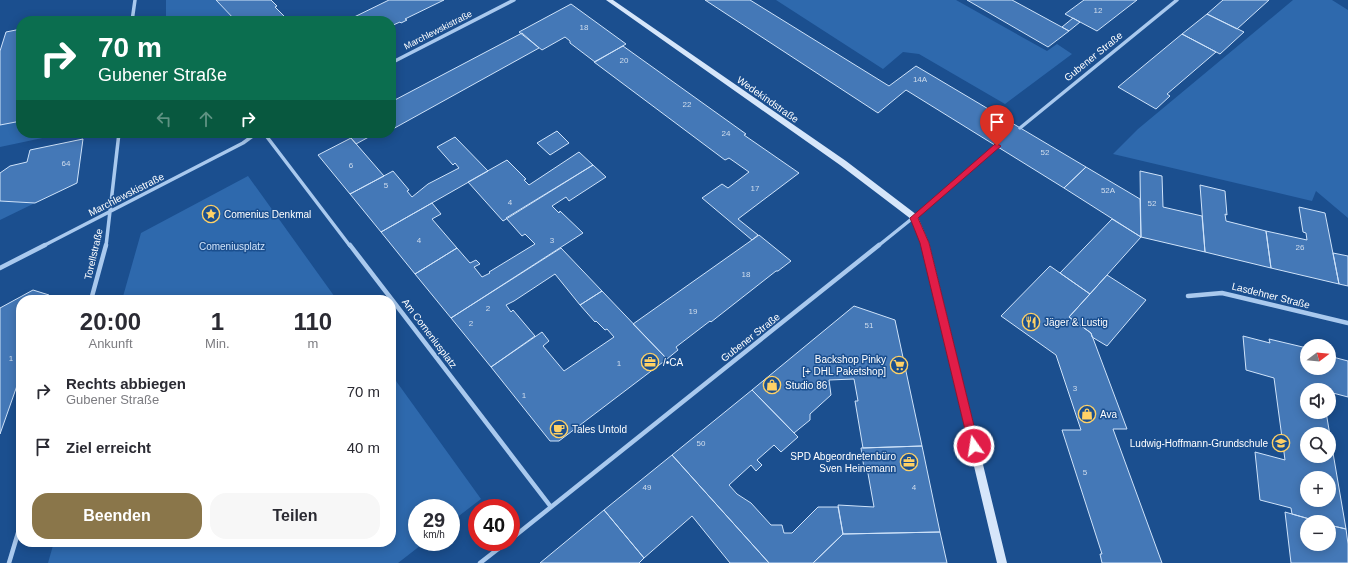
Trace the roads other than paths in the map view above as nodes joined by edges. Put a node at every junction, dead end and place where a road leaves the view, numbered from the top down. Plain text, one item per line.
1 (135, 0) edge
2 (514, 0) edge
3 (609, 0) edge
4 (1177, 0) edge
5 (133, 16) edge
6 (396, 60) edge
7 (1020, 128) dead end
8 (118, 138) edge
9 (250, 138) edge
10 (268, 138) edge
11 (997, 146) dead end
12 (111, 211) junction
13 (914, 218) junction
14 (0, 268) edge
15 (92, 295) edge
16 (388, 295) edge
17 (1188, 296) dead end
18 (396, 305) edge
19 (1348, 323) edge
20 (551, 507) junction
21 (520, 531) edge
22 (16, 540) edge
23 (496, 551) edge
24 (9, 563) edge
25 (482, 563) edge
26 (1002, 563) edge

1 - 5 street
2 - 6 street, Marchlewskistraße
3 - 13 street, Wedekindstraße
4 - 7 street, Gubener Straße
8 - 12 street, Torellstraße
9 - 12 street, Marchlewskistraße
10 - 16 street, Am Comeniusplatz
11 - 13 lane, Gubener Straße
12 - 14 street, Marchlewskistraße
12 - 15 street, Torellstraße
13 - 20 street, Gubener Straße
13 - 26 street
17 - 19 street, Lasdehner Straße
18 - 20 street, Am Comeniusplatz
20 - 21 street, Gubener Straße
22 - 24 street
23 - 25 street

